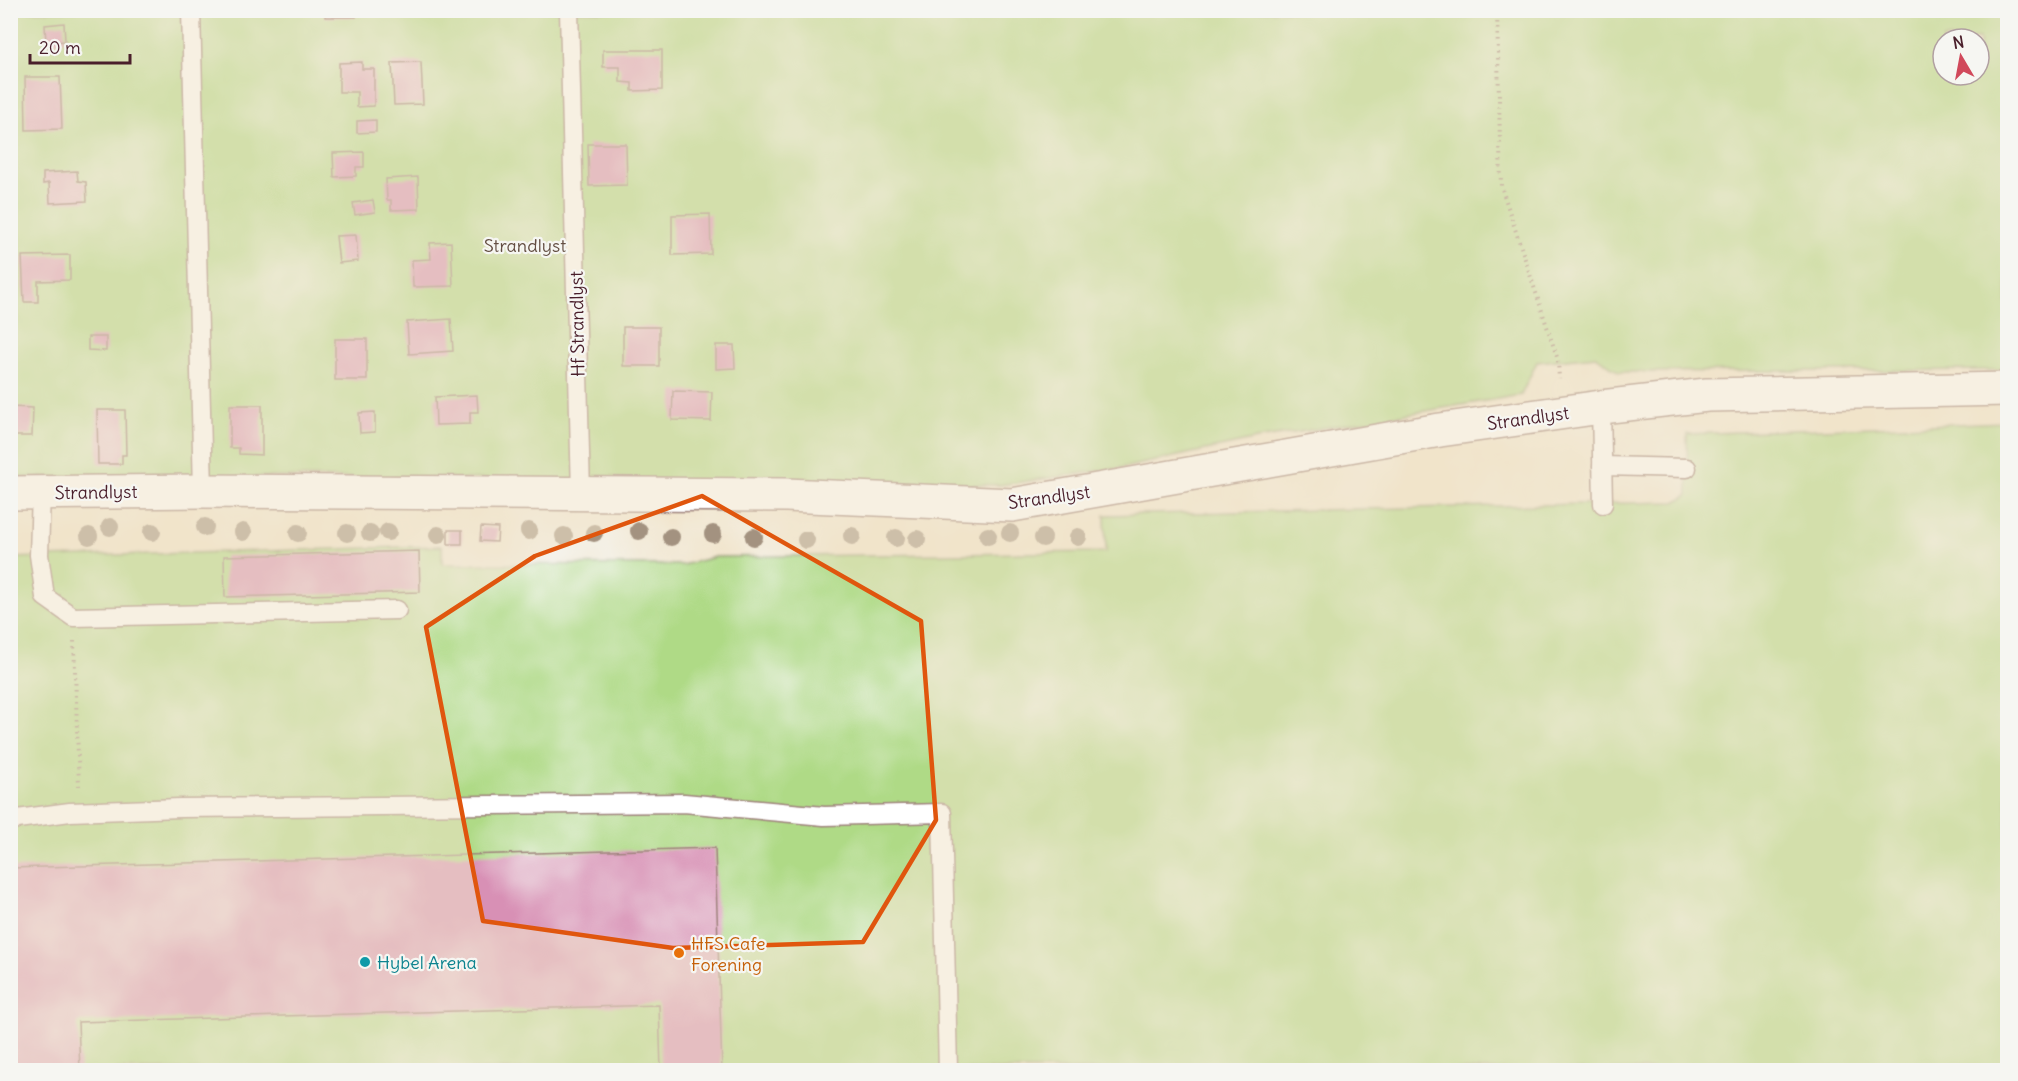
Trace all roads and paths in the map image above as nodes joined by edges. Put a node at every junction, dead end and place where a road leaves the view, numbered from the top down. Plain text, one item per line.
1 (191, 10) edge
2 (569, 10) edge
3 (1497, 10) edge
4 (2007, 389) edge
5 (1601, 407) junction
6 (1562, 413) junction
7 (1602, 466) junction
8 (1687, 468) dead end
9 (202, 491) junction
10 (26, 493) edge
11 (581, 494) junction
12 (1603, 504) dead end
13 (397, 610) dead end
14 (73, 617) junction
15 (79, 784) dead end
16 (10, 820) edge
17 (948, 1071) edge

1 - 9 lane
2 - 11 lane, Hf Strandlyst
3 - 6 path
4 - 5 street, Strandlyst
5 - 6 street, Strandlyst
5 - 7 lane
6 - 11 street, Strandlyst
7 - 8 lane
7 - 12 lane
9 - 10 street, Strandlyst
9 - 11 street, Strandlyst
10 - 14 lane
13 - 14 lane
14 - 15 path
16 - 17 lane

